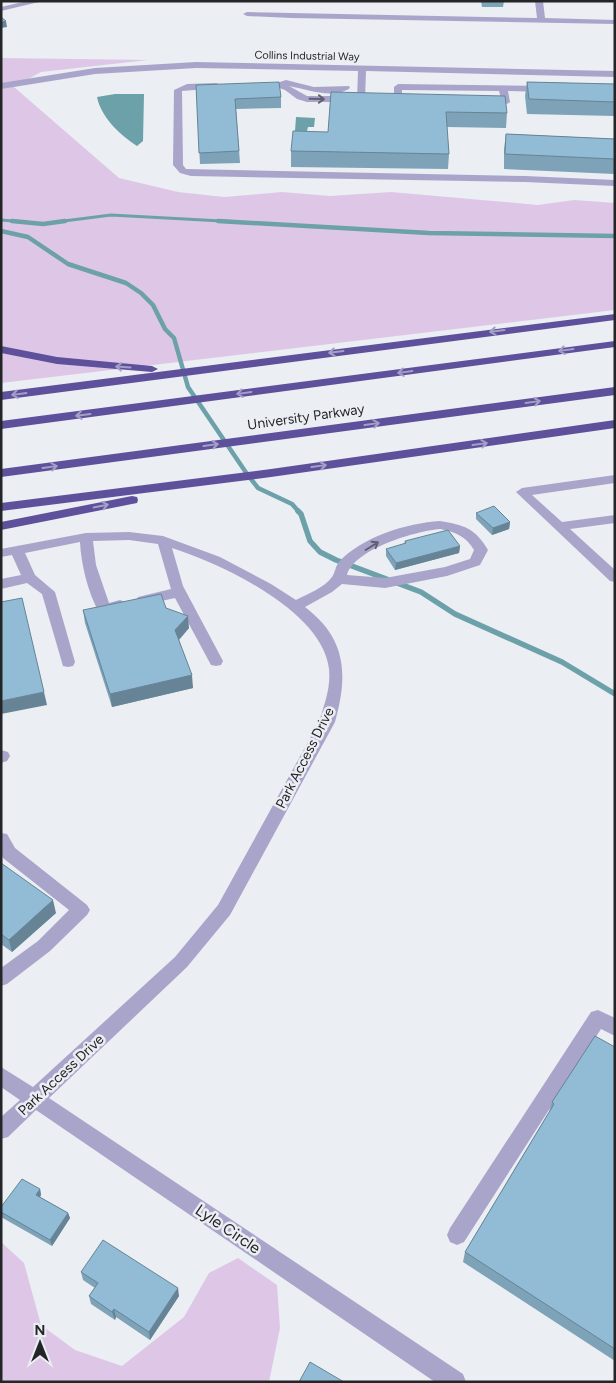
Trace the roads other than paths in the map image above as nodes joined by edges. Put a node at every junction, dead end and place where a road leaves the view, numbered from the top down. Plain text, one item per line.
1 (39, 1) edge
2 (539, 1) edge
3 (1, 8) edge
4 (247, 14) dead end
5 (541, 21) junction
6 (615, 22) edge
7 (348, 68) junction
8 (362, 68) junction
9 (615, 74) edge
10 (1, 86) edge
11 (226, 86) edge
12 (306, 87) junction
13 (346, 88) junction
14 (503, 88) junction
15 (559, 90) edge
16 (294, 93) junction
17 (345, 99) junction
18 (407, 101) edge
19 (486, 102) edge
20 (615, 183) edge
21 (615, 316) edge
22 (615, 344) edge
23 (1, 349) edge
24 (189, 370) junction
25 (615, 391) edge
26 (1, 396) edge
27 (615, 424) edge
28 (1, 425) edge
29 (1, 473) edge
30 (271, 473) junction
31 (615, 479) edge
32 (1, 507) edge
33 (615, 519) edge
34 (1, 526) edge
35 (560, 526) junction
36 (86, 537) junction
37 (163, 540) junction
38 (17, 550) junction
39 (1, 553) edge
40 (30, 578) junction
41 (615, 578) edge
42 (338, 579) junction
43 (1, 584) edge
44 (179, 592) junction
45 (296, 605) junction
46 (216, 661) dead end
47 (68, 662) dead end
48 (1, 839) edge
49 (1, 978) edge
50 (615, 1028) edge
51 (1, 1076) edge
52 (35, 1099) junction
53 (1, 1130) edge
54 (457, 1235) dead end
55 (455, 1382) edge

1 - 3 street
2 - 5 street
4 - 5 street
5 - 6 street
7 - 8 street, Collins Industrial Way
7 - 10 street, Collins Industrial Way
7 - 13 street
8 - 9 street, Collins Industrial Way
8 - 17 street
11 - 20 street
12 - 13 street
12 - 16 street
12 - 16 street
13 - 17 street
14 - 15 street
14 - 18 street
14 - 19 street
16 -> 17 street
21 -> 24 highway
22 -> 28 highway
24 -> 23 highway
24 -> 26 highway
29 -> 25 highway, University Parkway
30 -> 27 highway
30 - 32 highway
34 -> 30 highway
31 - 35 street
33 - 35 street
35 - 41 street
36 - 37 street, Park Access Drive
36 - 38 street, Park Access Drive
36 - 44 street
37 - 44 street
37 - 45 street, Park Access Drive
38 - 39 street, Park Access Drive
38 - 40 street
40 - 43 street
40 - 47 street
42 -> 42 street
42 - 45 street
44 - 46 street
45 - 52 street, Park Access Drive
48 - 49 street
50 - 54 street
51 - 52 street, Lyle Circle
52 - 53 street, Park Access Drive
52 - 55 street, Lyle Circle

